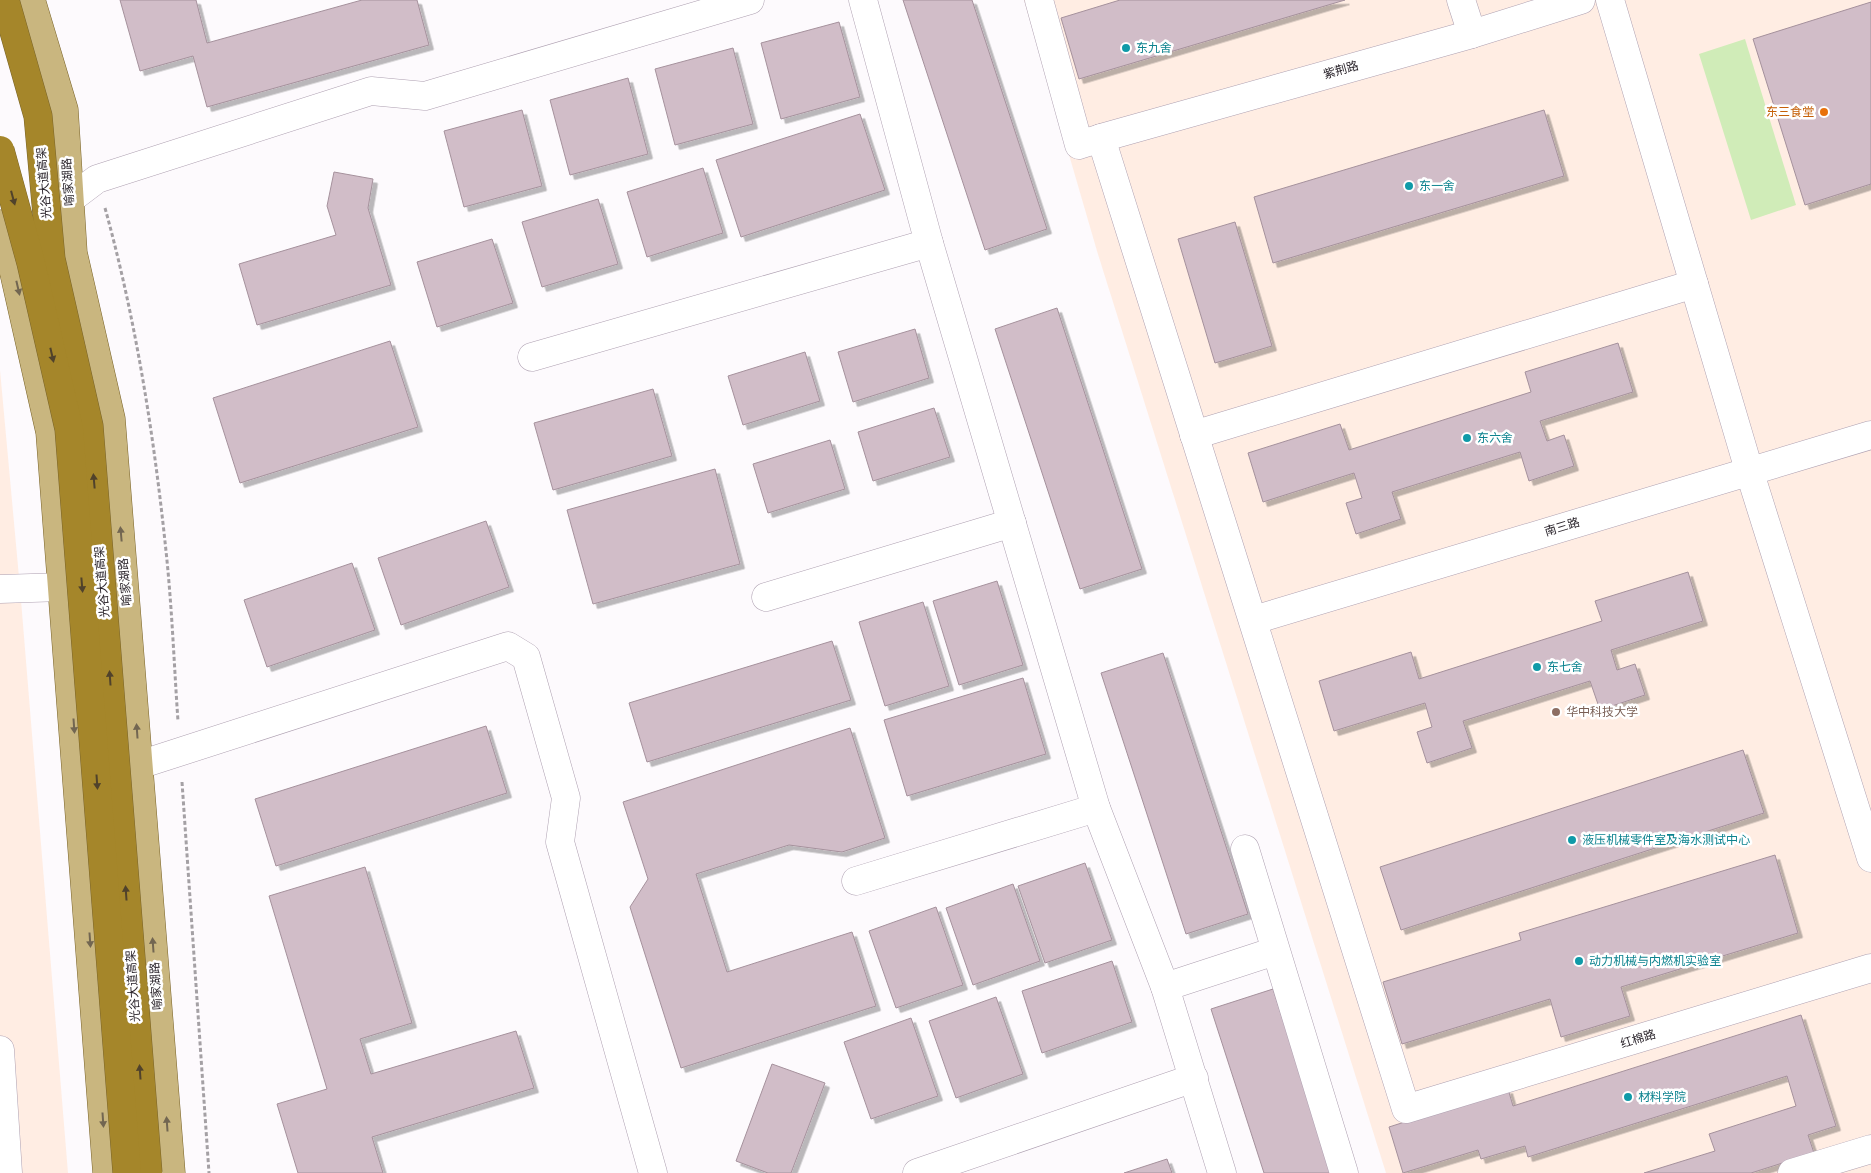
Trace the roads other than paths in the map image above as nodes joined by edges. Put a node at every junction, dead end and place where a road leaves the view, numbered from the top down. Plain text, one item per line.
1 (5, 0) edge
2 (31, 0) edge
3 (750, 0) edge
4 (862, 0) edge
5 (1039, 0) edge
6 (1462, 0) edge
7 (1581, 0) edge
8 (1610, 0) edge
9 (1472, 34) junction
10 (1101, 138) junction
11 (0, 150) edge
12 (70, 200) junction
13 (3, 240) edge
14 (929, 243) junction
15 (1694, 284) junction
16 (532, 357) dead end
17 (1194, 435) junction
18 (1871, 435) edge
19 (1749, 470) junction
20 (1012, 523) junction
21 (63, 587) junction
22 (0, 589) edge
23 (766, 597) dead end
24 (1254, 620) junction
25 (139, 765) junction
26 (1096, 808) junction
27 (1245, 849) dead end
28 (1871, 858) edge
29 (856, 881) dead end
30 (1275, 950) junction
31 (1871, 968) edge
32 (1165, 987) junction
33 (0, 1050) edge
34 (1194, 1078) junction
35 (1871, 1149) edge
36 (8, 1173) edge
37 (107, 1173) edge
38 (127, 1173) edge
39 (148, 1173) edge
40 (171, 1173) edge
41 (653, 1173) edge
42 (917, 1173) edge
43 (1222, 1173) edge
44 (1344, 1173) edge
45 (1792, 1173) edge

39 -> 1 highway, 光谷大道高架, bridge
2 - 12 main road, 喻家湖路
3 - 12 street
4 - 14 street
5 - 10 street, 紫荆路
6 - 9 street
7 - 9 street, 紫荆路
8 - 15 street
9 - 10 street, 紫荆路
10 - 17 street
11 -> 38 highway, 光谷大道高架, bridge
12 - 13 street
25 -> 12 main road, 喻家湖路
13 -> 21 main road
14 - 16 street
14 - 20 street
15 - 17 street
15 - 19 street
17 - 24 street
18 - 19 street, 南三路
19 - 24 street, 南三路
19 - 28 street
20 - 23 street
20 - 26 street
21 - 22 street
21 -> 37 main road
24 - 31 street, 红棉路
40 -> 25 main road, 喻家湖路
25 - 41 street
26 - 29 street
26 - 32 street
27 - 30 street
30 - 32 street
30 - 44 street
32 - 34 street
33 - 36 street
34 - 42 street
34 - 43 street
35 - 45 street

